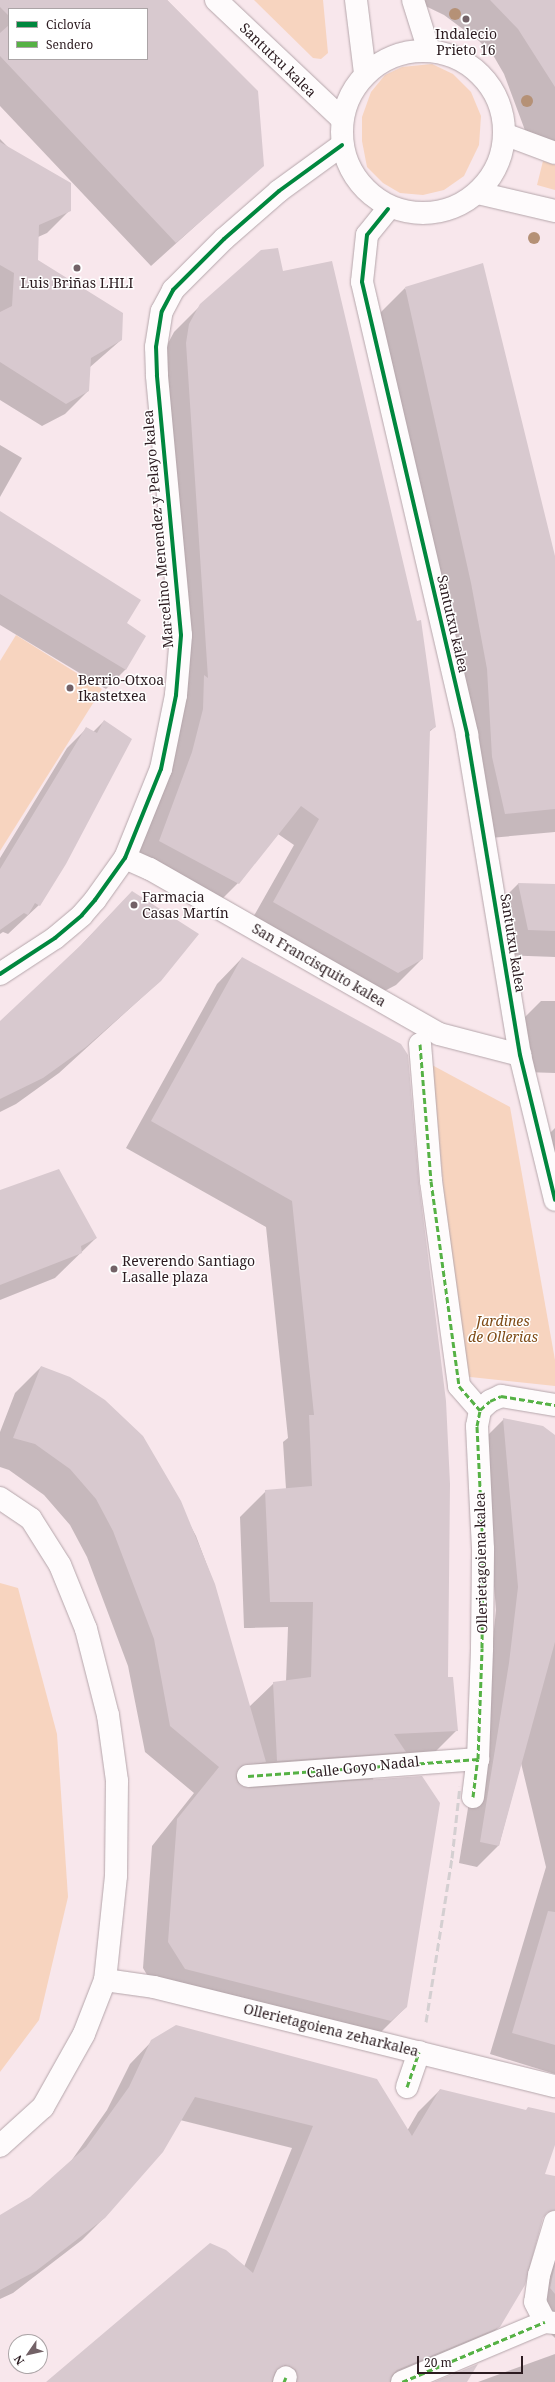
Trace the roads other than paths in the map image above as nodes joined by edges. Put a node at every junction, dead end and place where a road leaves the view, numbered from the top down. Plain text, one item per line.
1 (216, 0) edge
2 (356, 0) edge
3 (412, 0) edge
4 (429, 51) junction
5 (365, 73) junction
6 (342, 119) junction
7 (504, 134) junction
8 (342, 145) junction
9 (555, 152) edge
10 (478, 193) junction
11 (388, 209) junction
12 (555, 211) edge
13 (125, 858) junction
14 (0, 974) edge
15 (420, 1044) dead end
16 (520, 1055) junction
17 (555, 1200) edge
18 (555, 1405) edge
19 (480, 1410) junction
20 (0, 1498) edge
21 (478, 1759) junction
22 (248, 1776) dead end
23 (473, 1797) dead end
24 (105, 1980) junction
25 (418, 2052) junction
26 (555, 2086) edge
27 (407, 2087) dead end
28 (0, 2146) edge
29 (555, 2222) edge
30 (550, 2322) edge
31 (402, 2382) edge

1 - 6 street, Santutxu kalea
2 - 5 street
3 - 4 street
4 - 5 street
4 - 7 street
5 - 6 street
6 - 8 street
7 - 9 street
7 - 10 street
8 - 11 street
8 - 13 street, Marcelino Menendez y Pelayo kalea
10 - 11 street
10 - 12 street
11 - 16 street, Santutxu kalea
13 - 14 street, Marcelino Menendez y Pelayo kalea
13 - 16 street, San Francisquito kalea
15 - 19 street
16 - 17 street, Santutxu kalea
18 - 19 street
19 - 21 street, Ollerietagoiena kalea
20 - 24 street
21 - 22 street, Calle Goyo Nadal
21 - 23 street, Ollerietagoiena kalea
24 - 25 street, Ollerietagoiena zeharkalea
24 - 28 street
25 - 26 street, Ollerietagoiena zeharkalea
25 - 27 street
29 - 30 street
30 - 31 street

